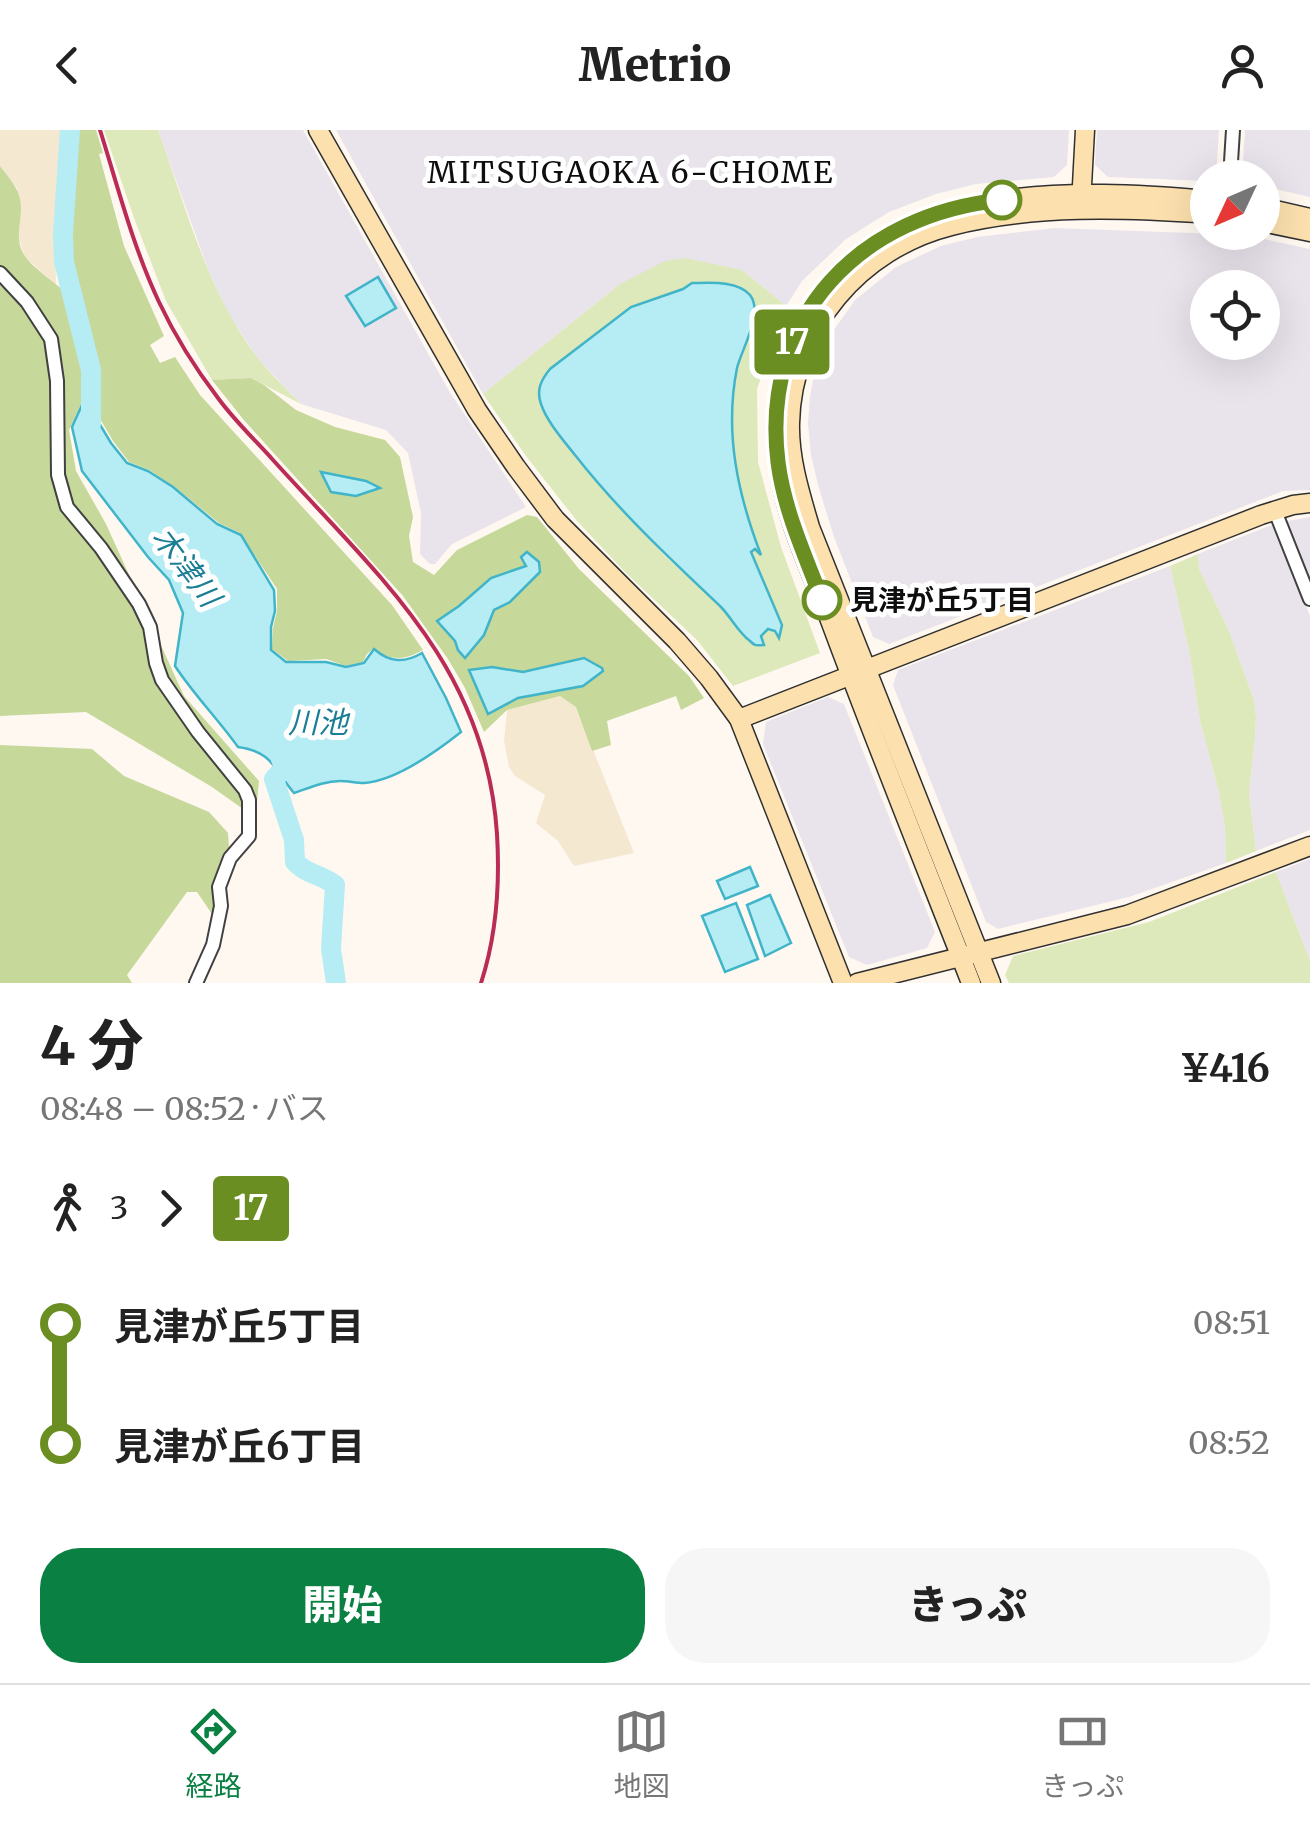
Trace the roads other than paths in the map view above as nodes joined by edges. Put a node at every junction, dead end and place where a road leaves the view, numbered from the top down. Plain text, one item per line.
1 (318, 130) edge
2 (1085, 130) edge
3 (1233, 130) edge
4 (1231, 160) edge
5 (1190, 200) edge
6 (1081, 202) junction
7 (1280, 212) edge
8 (1190, 213) edge
9 (1310, 218) edge
10 (1280, 226) edge
11 (1310, 232) edge
12 (0, 273) edge
13 (1310, 504) edge
14 (1275, 511) junction
15 (1310, 600) edge
16 (859, 672) junction
17 (739, 720) junction
18 (1310, 846) edge
19 (970, 954) junction
20 (196, 983) edge
21 (843, 983) edge
22 (857, 983) edge
23 (971, 983) edge
24 (991, 983) edge

1 - 17 street
2 - 6 street
3 - 4 street
5 - 6 street
6 - 8 street
6 - 16 street
7 - 9 street
10 - 11 street
12 - 20 street
13 - 14 street
14 - 15 street
14 - 16 street
16 - 17 street
16 - 19 street
17 - 21 street
18 - 19 street
19 - 22 street
19 - 23 street
19 - 24 street

